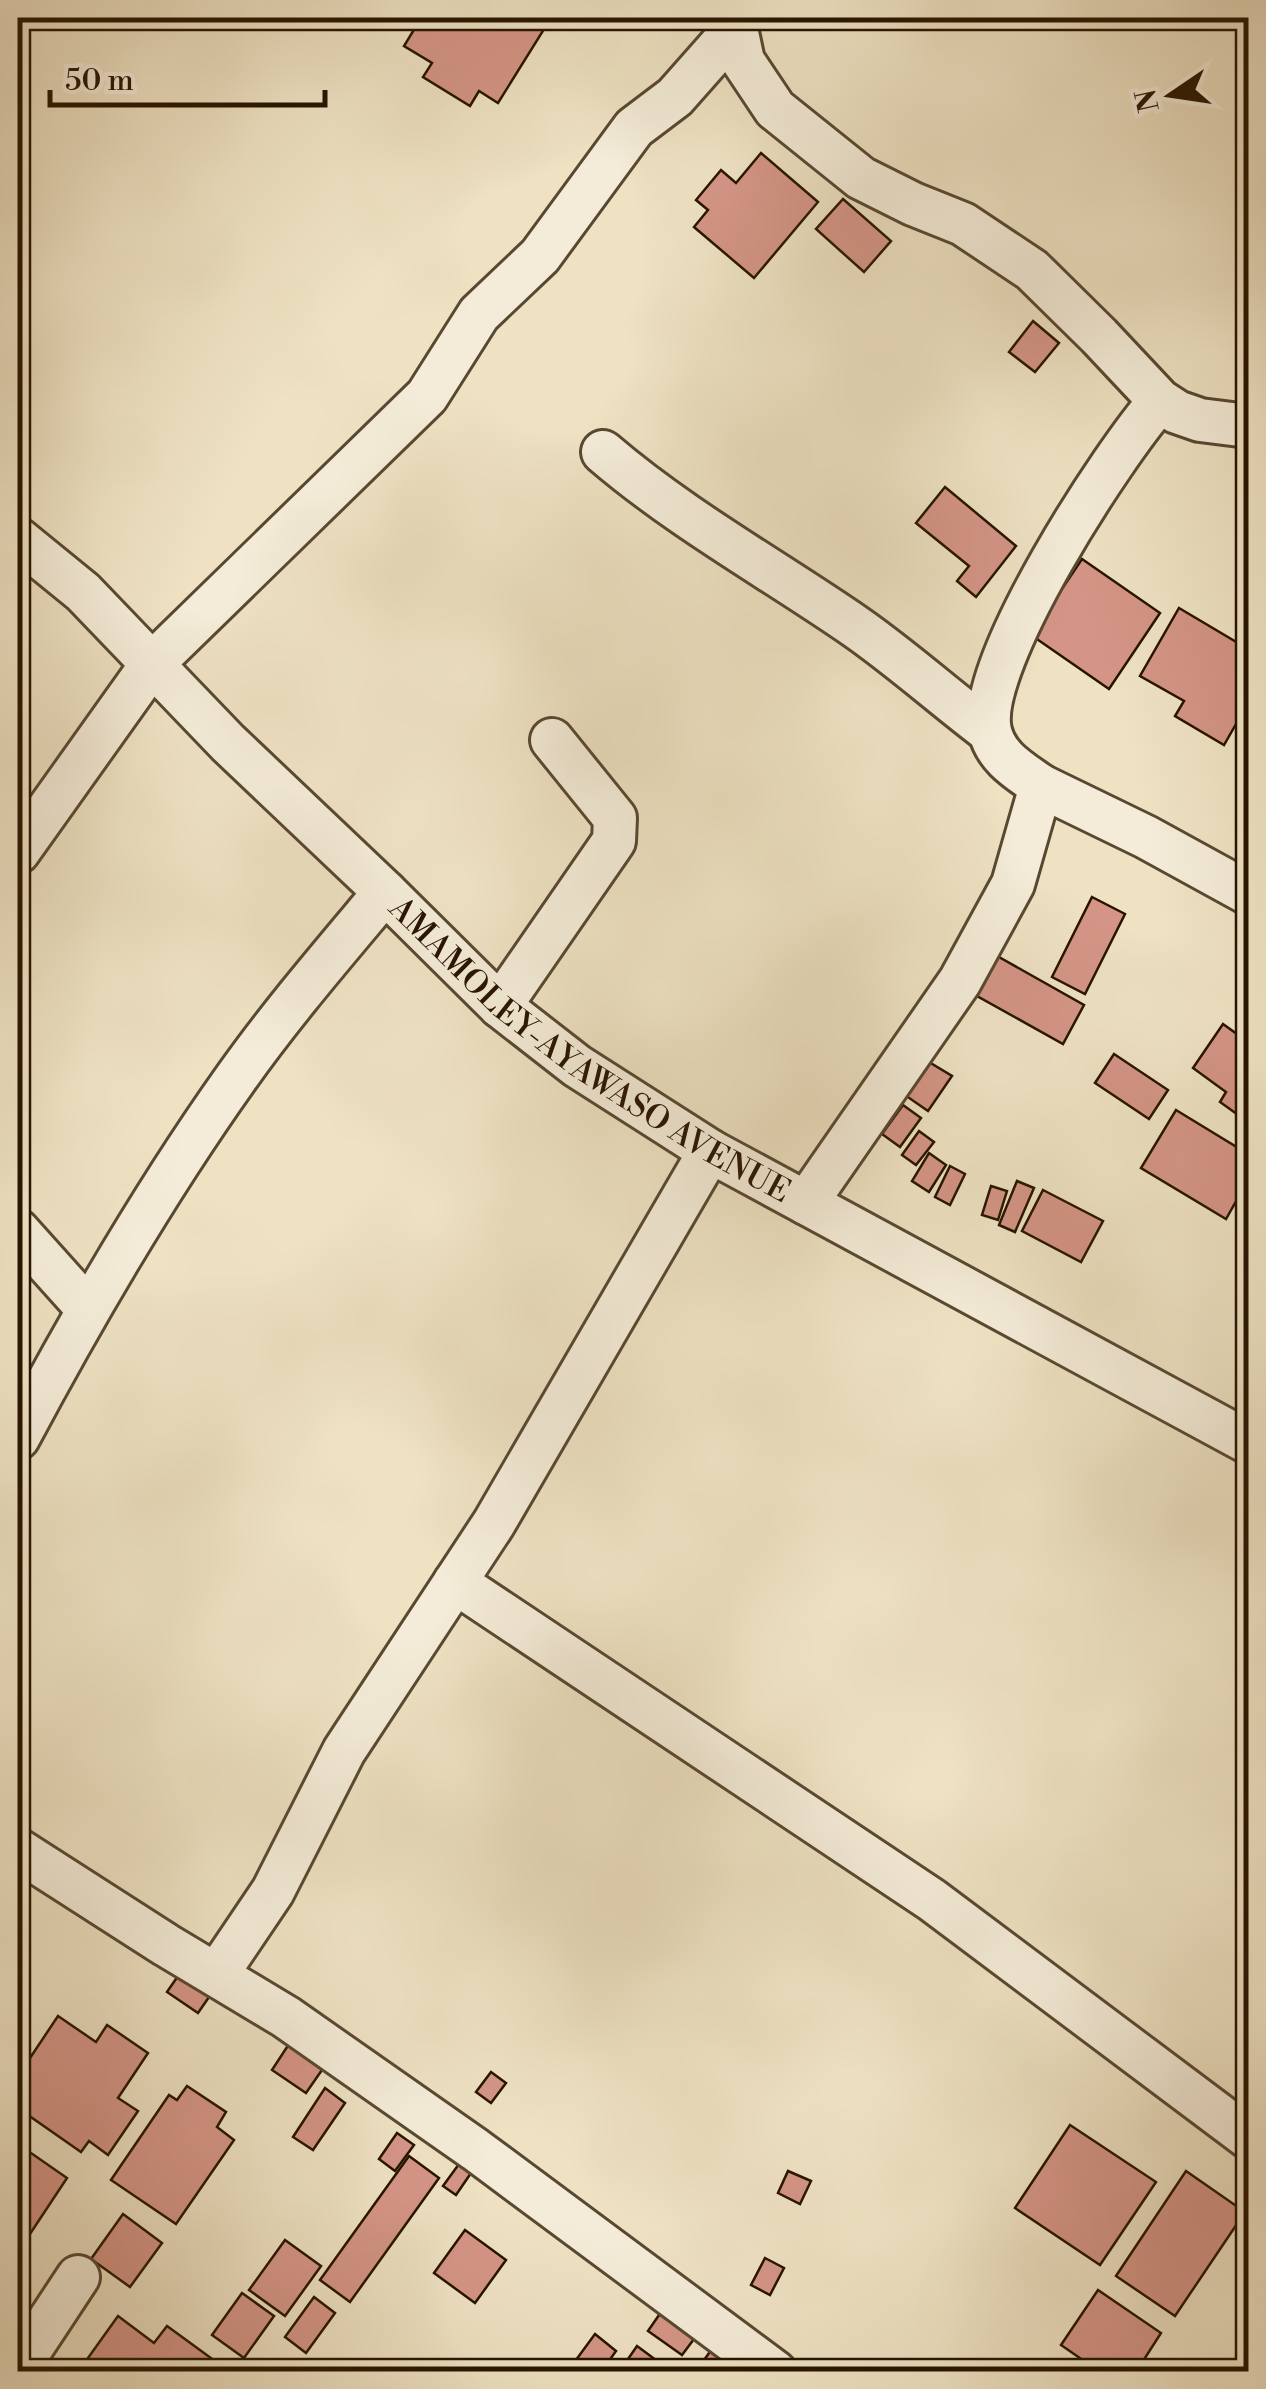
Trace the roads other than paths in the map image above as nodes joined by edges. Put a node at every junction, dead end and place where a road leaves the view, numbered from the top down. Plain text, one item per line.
1 (736, 23) edge
2 (1160, 401) junction
3 (1248, 426) edge
4 (603, 452) dead end
5 (18, 538) edge
6 (152, 664) junction
7 (990, 730) junction
8 (552, 740) dead end
9 (1041, 786) junction
10 (18, 852) edge
11 (385, 892) junction
12 (1248, 894) edge
13 (500, 1006) junction
14 (710, 1151) junction
15 (806, 1203) junction
16 (18, 1231) edge
17 (88, 1310) junction
18 (18, 1438) edge
19 (1248, 1442) edge
20 (455, 1582) junction
21 (18, 1850) edge
22 (217, 1974) junction
23 (1248, 2137) edge
24 (78, 2277) dead end
25 (18, 2368) edge
26 (775, 2372) edge

1 - 2 street
1 - 6 street
2 - 3 street
2 - 7 street
4 - 7 street
5 - 6 street, AMAMOLEY-AYAWASO AVENUE
6 - 10 street
6 - 11 street, AMAMOLEY-AYAWASO AVENUE
7 - 9 street
8 - 13 street
9 - 12 street
9 - 15 street
11 - 13 street, AMAMOLEY-AYAWASO AVENUE
11 - 17 street
13 - 14 street, AMAMOLEY-AYAWASO AVENUE
14 - 15 street, AMAMOLEY-AYAWASO AVENUE
14 - 20 street
15 - 19 street, AMAMOLEY-AYAWASO AVENUE
16 - 17 street
17 - 18 street
20 - 22 street
20 - 23 street
21 - 22 street
22 - 26 street
24 - 25 street

